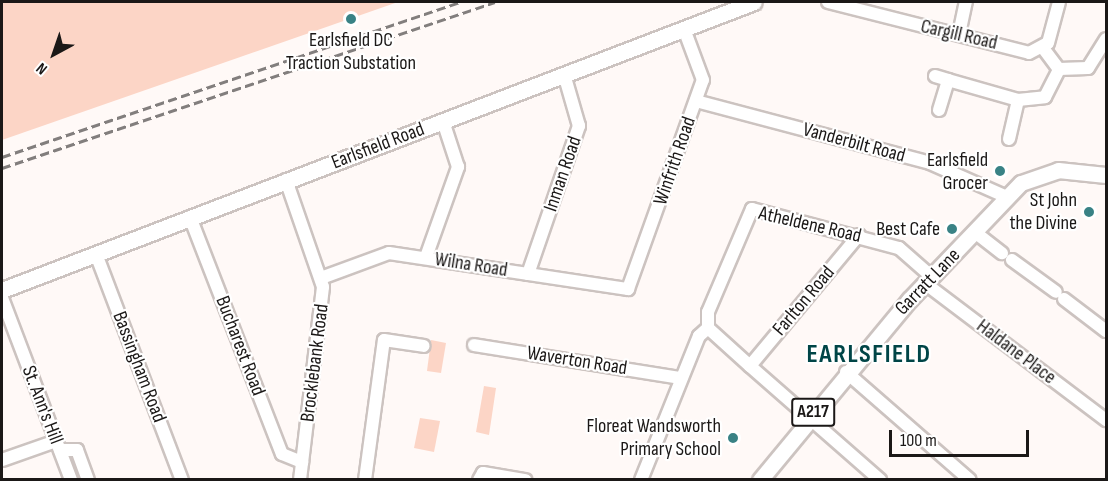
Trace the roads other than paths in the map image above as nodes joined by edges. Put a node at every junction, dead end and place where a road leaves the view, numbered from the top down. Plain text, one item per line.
1 (754, 2) edge
2 (828, 2) edge
3 (966, 2) edge
4 (1059, 2) edge
5 (684, 29) junction
6 (959, 34) junction
7 (1107, 39) edge
8 (1043, 48) junction
9 (1059, 69) junction
10 (564, 74) junction
11 (935, 76) dead end
12 (948, 80) junction
13 (1018, 100) junction
14 (696, 101) junction
15 (939, 110) dead end
16 (443, 121) junction
17 (1009, 139) dead end
18 (1107, 175) edge
19 (286, 180) junction
20 (1007, 197) junction
21 (190, 217) junction
22 (976, 233) junction
23 (859, 235) junction
24 (96, 254) junction
25 (426, 257) junction
26 (528, 274) junction
27 (321, 278) junction
28 (929, 281) junction
29 (2, 290) edge
30 (624, 290) joint
31 (2, 298) edge
32 (708, 328) junction
33 (1107, 331) edge
34 (474, 345) dead end
35 (424, 346) dead end
36 (750, 366) junction
37 (846, 372) junction
38 (681, 378) junction
39 (809, 417) junction
40 (1107, 420) edge
41 (58, 445) junction
42 (2, 460) edge
43 (302, 462) junction
44 (71, 480) edge
45 (88, 480) edge
46 (182, 480) edge
47 (300, 480) edge
48 (365, 480) edge
49 (479, 480) edge
50 (525, 480) edge
51 (641, 480) edge
52 (760, 480) edge
53 (880, 480) edge
54 (970, 480) edge

1 - 5 main road, Earlsfield Road
2 - 6 street, Cargill Road
3 - 6 street
4 - 8 street
5 - 10 main road, Earlsfield Road
5 - 14 street, Winfrith Road
6 - 8 street, Cargill Road
7 - 9 street
8 - 9 street
9 - 13 street
10 - 16 main road, Earlsfield Road
10 - 26 street, Inman Road
11 - 12 street
12 - 13 street
12 - 15 street
13 - 17 street
14 - 20 street, Vanderbilt Road
14 - 30 street, Winfrith Road
16 - 19 main road, Earlsfield Road
16 - 25 street
18 - 20 main road, Garratt Lane / A217
19 - 21 main road, Earlsfield Road
19 - 27 street, Brocklebank Road
20 - 22 main road, Garratt Lane / A217
21 - 24 main road, Earlsfield Road
21 - 43 street, Bucharest Road
22 - 28 main road, Garratt Lane / A217
22 - 33 street
23 - 28 street, Atheldene Road
23 - 32 street, Atheldene Road
23 - 36 street, Farlton Road
24 - 29 main road, Earlsfield Road
24 - 46 street, Bassingham Road
25 - 26 street, Wilna Road
25 - 27 street, Wilna Road
26 - 30 street, Wilna Road
27 - 43 street, Brocklebank Road
28 - 37 main road, Garratt Lane / A217
28 - 40 street, Haldane Place
31 - 41 street, St. Ann's Hill
32 - 36 street
32 - 38 street, Atheldene Road
34 - 38 street, Waverton Road
35 - 48 street
36 - 39 street
37 - 39 main road, Garratt Lane / A217
37 - 54 street
38 - 51 street, Atheldene Road
39 - 52 main road, Garratt Lane / A217
39 - 53 street
41 - 42 street
41 - 44 street, St. Ann's Hill
41 - 45 street
43 - 47 street, Brocklebank Road
49 - 50 street

